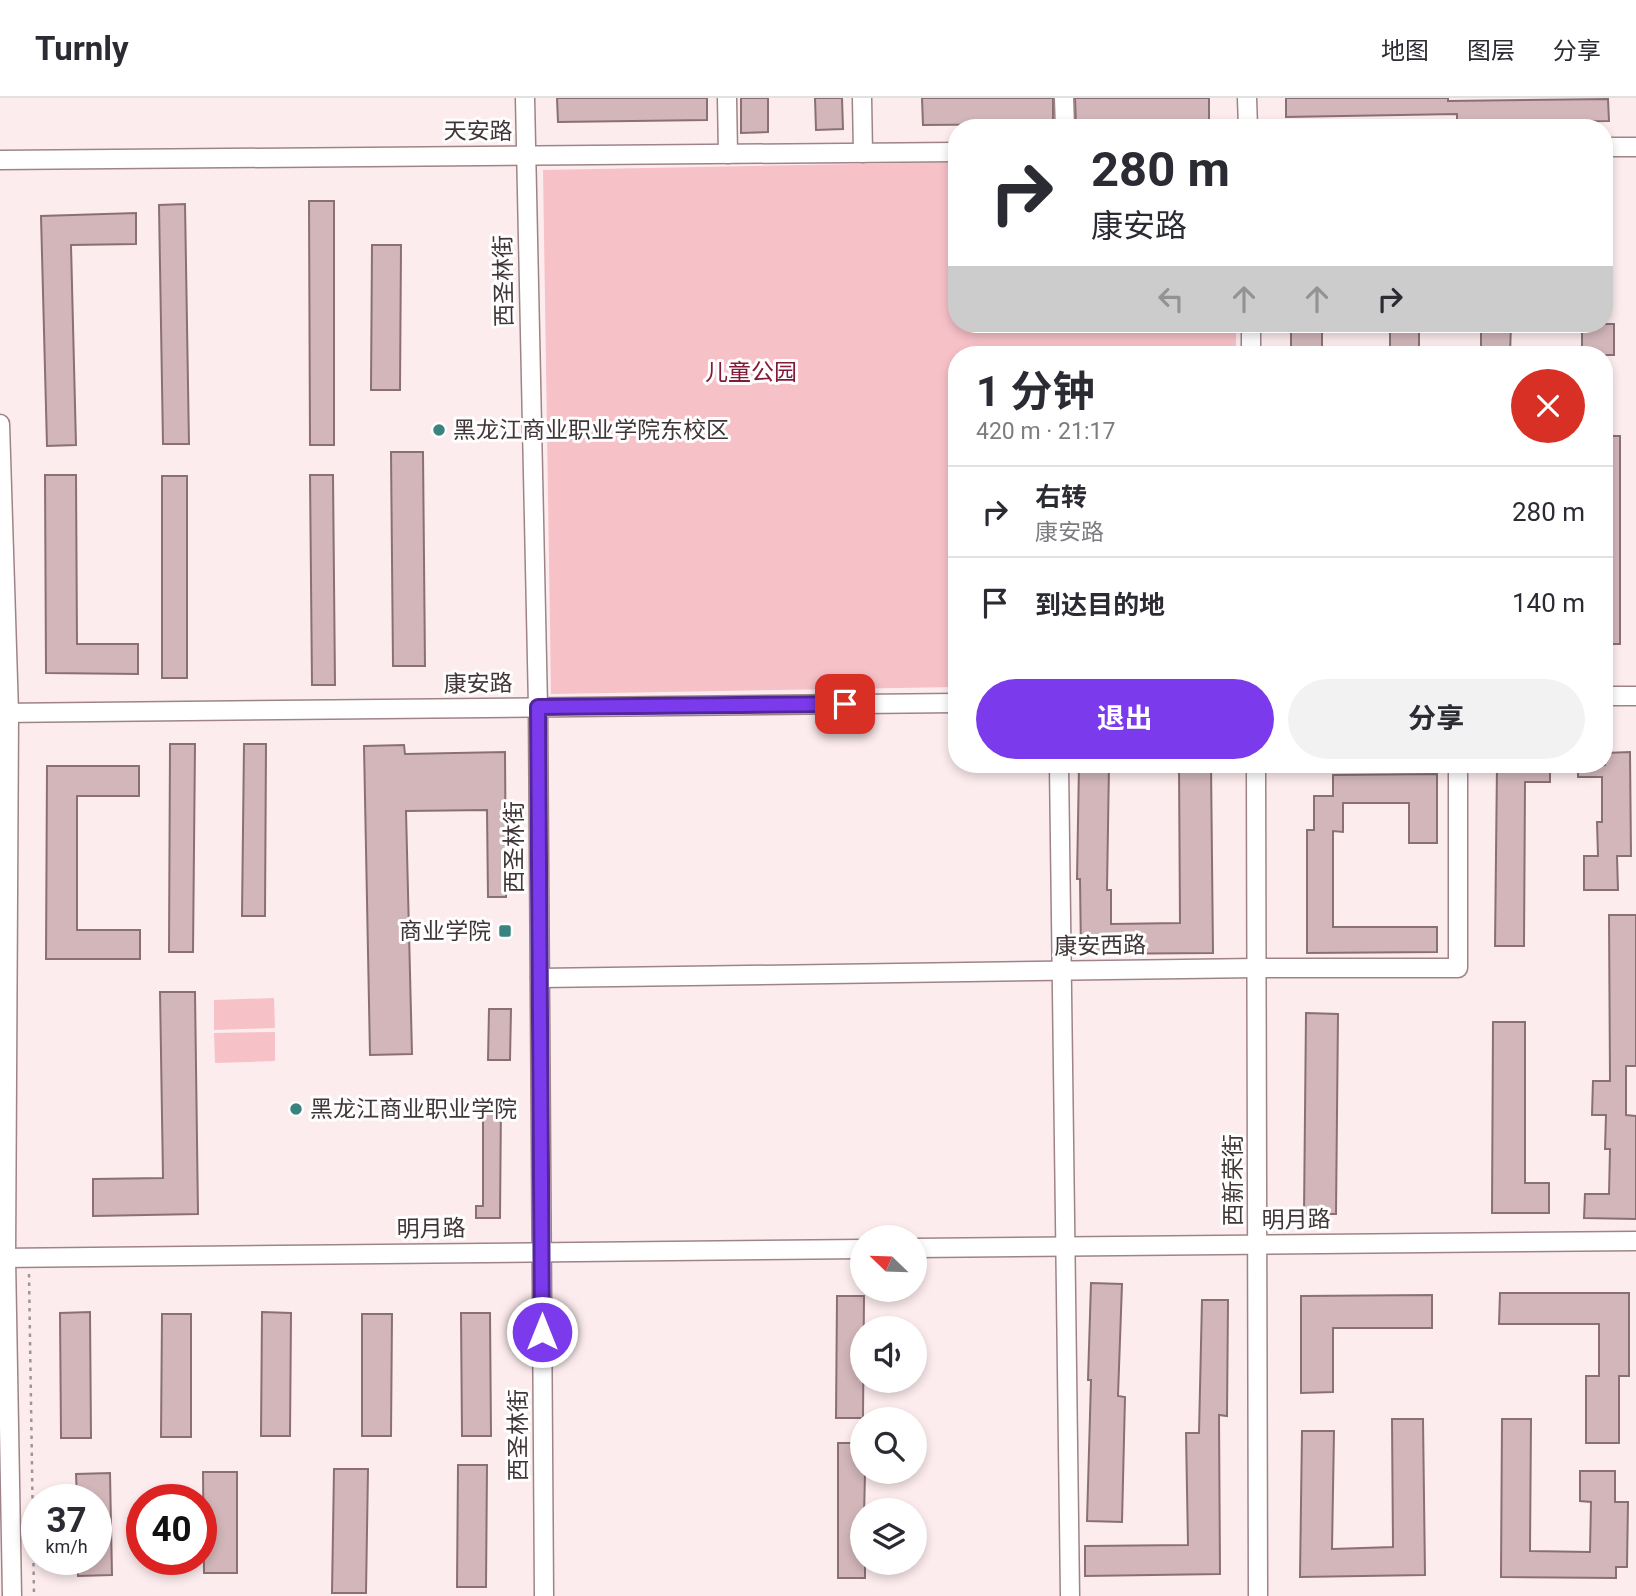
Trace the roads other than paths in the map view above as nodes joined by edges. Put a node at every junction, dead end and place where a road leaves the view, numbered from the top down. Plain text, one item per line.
1 (525, 98) edge
2 (727, 98) edge
3 (862, 98) edge
4 (1064, 98) edge
5 (1247, 98) edge
6 (1065, 119) edge
7 (1248, 119) edge
8 (1613, 147) edge
9 (1636, 147) edge
10 (948, 152) edge
11 (863, 153) junction
12 (728, 154) junction
13 (526, 155) junction
14 (0, 160) edge
15 (0, 424) edge
16 (1613, 696) edge
17 (1636, 696) edge
18 (948, 703) edge
19 (538, 707) junction
20 (5, 713) edge
21 (1059, 773) edge
22 (1256, 773) edge
23 (1458, 773) edge
24 (1257, 968) junction
25 (1062, 971) junction
26 (540, 978) junction
27 (1636, 1241) edge
28 (1258, 1245) junction
29 (1066, 1247) junction
30 (928, 1248) edge
31 (850, 1249) edge
32 (542, 1252) junction
33 (3, 1258) edge
34 (12, 1596) edge
35 (544, 1596) edge
36 (1070, 1596) edge
37 (1258, 1596) edge

1 - 13 street, 西圣林街
2 - 12 street
3 - 11 street
4 - 6 street
5 - 7 street
8 - 9 street
10 - 11 street, 天安路
11 - 12 street, 天安路
12 - 13 street, 天安路
13 - 14 street, 天安路
13 - 19 street, 西圣林街
15 - 20 street
16 - 17 street
18 - 19 street, 康安路
19 - 20 street, 康安路
19 - 26 street, 西圣林街
20 - 33 street
21 - 25 street
22 - 24 street, 西新荣街
23 - 24 street, 康安西路
24 - 25 street, 康安西路
24 - 28 street, 西新荣街
25 - 26 street, 康安西路
25 - 29 street
26 - 32 street, 西圣林街
27 - 28 street, 明月路
28 - 29 street, 明月路
28 - 37 street, 西新荣街
29 - 30 street, 明月路
29 - 36 street
31 - 32 street, 明月路
32 - 33 street, 明月路
32 - 35 street, 西圣林街
33 - 34 street

